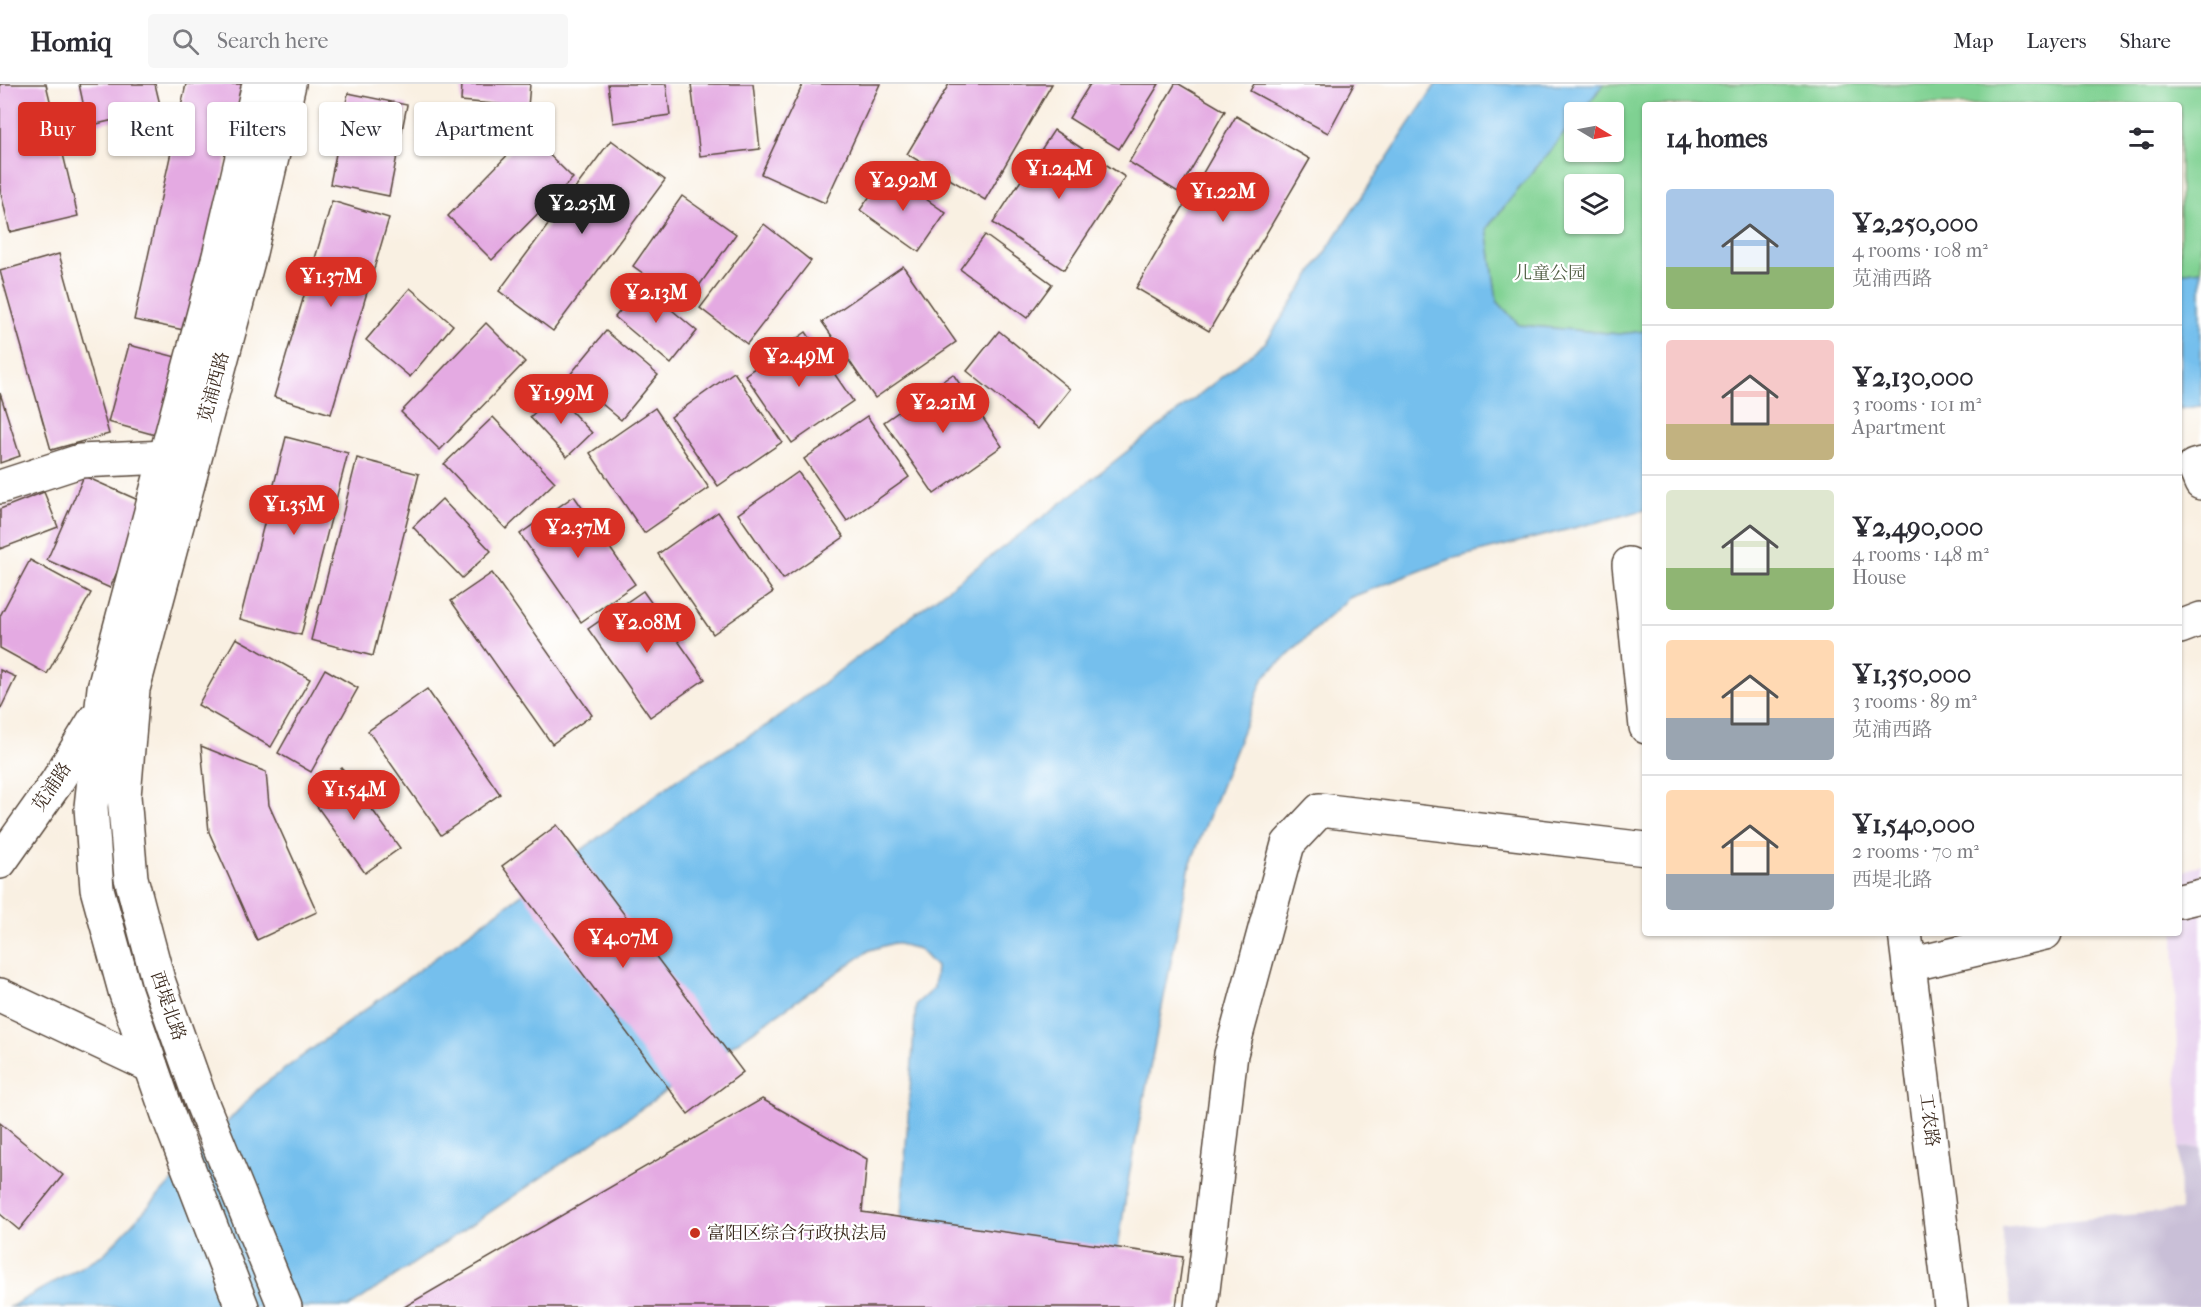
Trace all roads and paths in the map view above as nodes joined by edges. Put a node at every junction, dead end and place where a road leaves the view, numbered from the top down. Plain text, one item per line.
1 (259, 84) edge
2 (289, 84) edge
3 (166, 457) junction
4 (2201, 464) edge
5 (2201, 483) edge
6 (0, 487) edge
7 (1629, 564) dead end
8 (2201, 619) edge
9 (2182, 626) edge
10 (1642, 689) edge
11 (113, 695) junction
12 (1642, 849) edge
13 (0, 862) edge
14 (2201, 896) edge
15 (2182, 901) edge
16 (1905, 936) edge
17 (2032, 936) edge
18 (1909, 965) junction
19 (0, 995) edge
20 (151, 1066) junction
21 (242, 1307) edge
22 (285, 1307) edge
23 (1201, 1307) edge
24 (1951, 1307) edge

1 - 3 street, 苋浦西路
2 - 11 street, 苋浦西路
3 - 6 street
3 - 11 street, 苋浦西路
4 - 5 street
7 - 10 street
8 - 9 street
11 - 13 street, 苋浦路
11 - 20 street, 西堤北路
11 - 22 street, 西堤北路
12 - 23 street
14 - 15 street
16 - 18 street, 工农路
17 - 18 street
18 - 24 street, 工农路
19 - 20 street
20 - 21 street, 西堤北路

